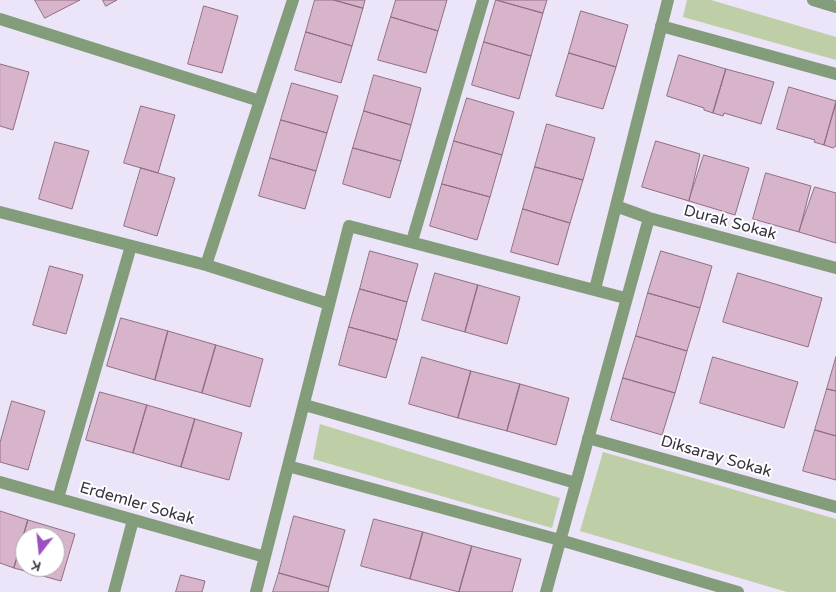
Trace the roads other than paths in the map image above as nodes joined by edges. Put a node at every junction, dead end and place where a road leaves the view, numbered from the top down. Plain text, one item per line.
1 (293, 0) edge
2 (483, 0) edge
3 (668, 0) edge
4 (813, 0) edge
5 (836, 7) edge
6 (0, 19) edge
7 (662, 26) junction
8 (836, 74) edge
9 (260, 101) junction
10 (616, 206) junction
11 (0, 212) edge
12 (649, 218) junction
13 (412, 241) junction
14 (131, 246) junction
15 (206, 265) junction
16 (836, 268) edge
17 (595, 289) junction
18 (625, 298) junction
19 (329, 304) junction
20 (305, 405) junction
21 (588, 438) junction
22 (288, 466) junction
23 (0, 482) edge
24 (576, 483) junction
25 (58, 498) junction
26 (836, 507) edge
27 (133, 520) junction
28 (560, 540) junction
29 (265, 557) junction
30 (114, 592) edge
31 (256, 592) edge
32 (546, 592) edge
33 (738, 592) edge

1 - 9 street
2 - 13 street
3 - 7 street
4 - 5 street
6 - 9 street
7 - 8 street
7 - 10 street
9 - 15 street
10 - 12 street, Durak Sokak
10 - 17 street
11 - 14 street
12 - 16 street, Durak Sokak
12 - 18 street
13 - 17 street
13 - 19 street
14 - 15 street
14 - 25 street
15 - 19 street
17 - 18 street
18 - 21 street
19 - 20 street
20 - 22 street
20 - 24 street
21 - 24 street
21 - 26 street, Diksaray Sokak
22 - 28 street
22 - 29 street
23 - 25 street, Erdemler Sokak
24 - 28 street
25 - 27 street, Erdemler Sokak
27 - 29 street, Erdemler Sokak
27 - 30 street
28 - 32 street
28 - 33 street
29 - 31 street

